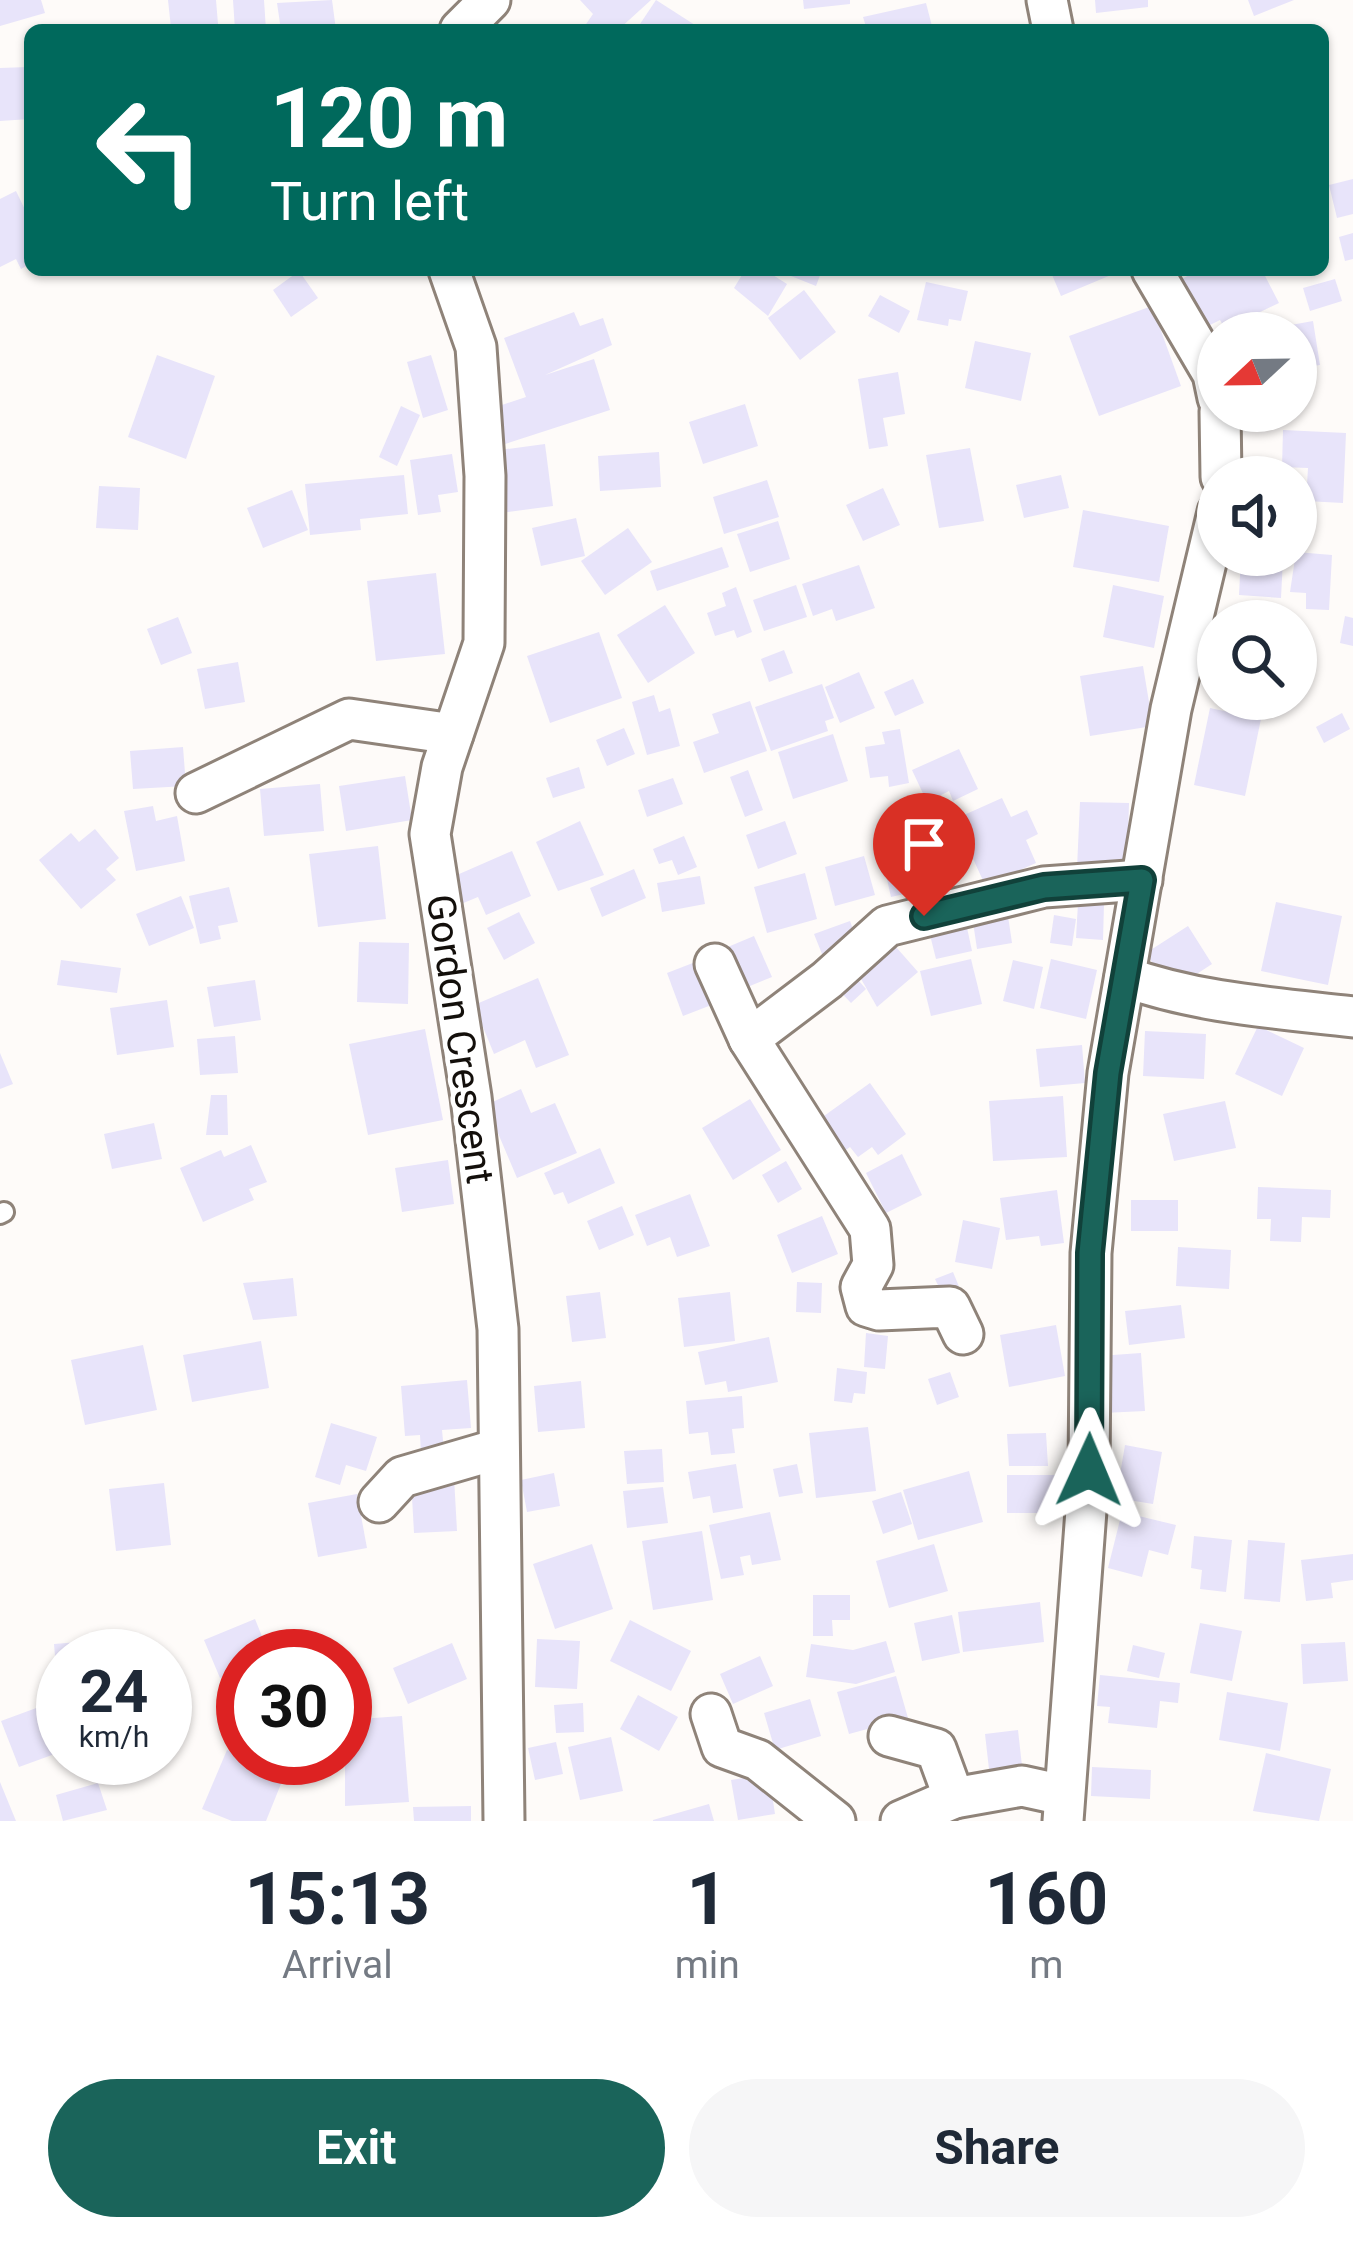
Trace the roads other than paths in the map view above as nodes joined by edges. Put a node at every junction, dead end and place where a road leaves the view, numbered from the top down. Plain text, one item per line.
1 (490, 0) edge
2 (466, 24) edge
3 (450, 276) edge
4 (1156, 276) edge
5 (1197, 345) edge
6 (1203, 576) edge
7 (453, 734) junction
8 (196, 793) dead end
9 (1142, 880) junction
10 (716, 964) dead end
11 (1125, 977) junction
12 (1353, 1017) edge
13 (749, 1039) junction
14 (963, 1334) dead end
15 (498, 1448) junction
16 (379, 1502) dead end
17 (710, 1714) dead end
18 (889, 1736) dead end
19 (954, 1798) junction
20 (1063, 1808) edge
21 (504, 1821) edge
22 (835, 1821) edge
23 (901, 1821) edge

1 - 2 street
3 - 7 street, Gordon Crescent
4 - 5 street
6 - 9 street
7 - 8 street
7 - 15 street, Gordon Crescent
9 - 11 street
9 - 13 street
10 - 13 street
11 - 12 street
11 - 20 street
13 - 14 street
15 - 16 street
15 - 21 street, Gordon Crescent
17 - 22 street
18 - 19 street
19 - 20 street
19 - 23 street

